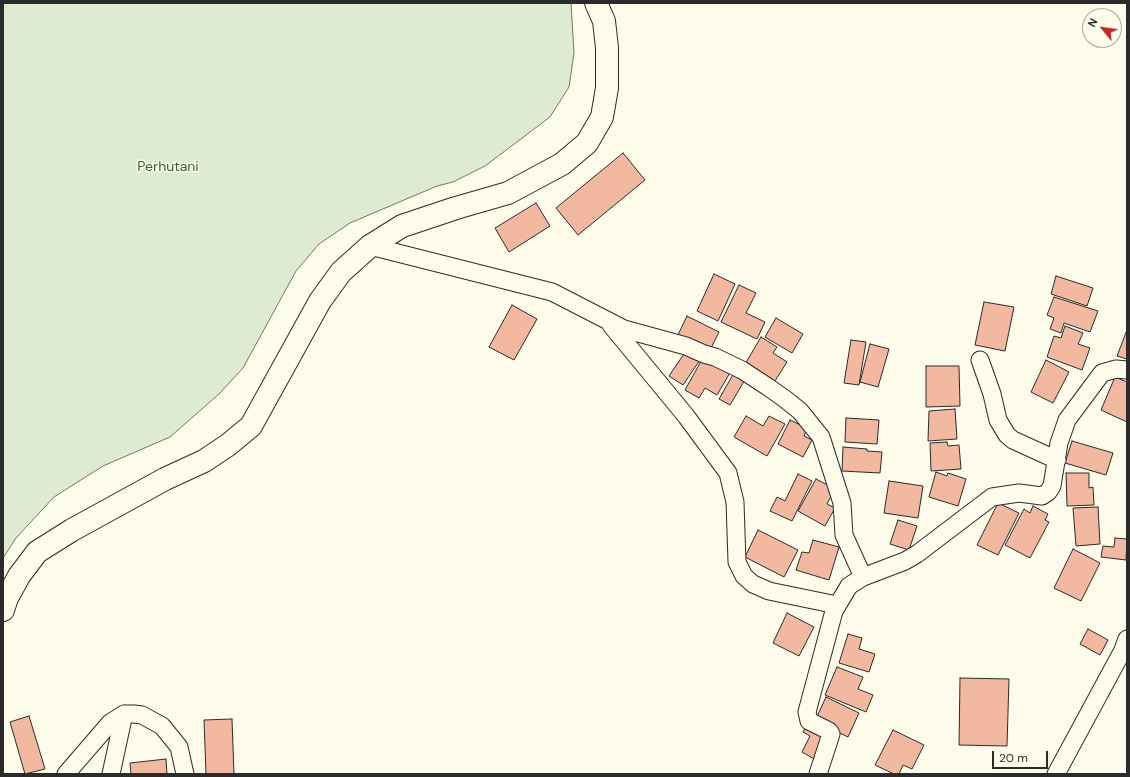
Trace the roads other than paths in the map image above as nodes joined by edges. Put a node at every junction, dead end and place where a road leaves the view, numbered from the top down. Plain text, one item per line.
1 (596, 3) edge
2 (370, 246) junction
3 (607, 320) junction
4 (980, 360) dead end
5 (1127, 370) edge
6 (1057, 460) junction
7 (863, 577) junction
8 (837, 605) junction
9 (3, 610) edge
10 (1127, 639) edge
11 (124, 714) junction
12 (66, 774) edge
13 (111, 774) edge
14 (185, 774) edge
15 (818, 774) edge
16 (1056, 774) edge

1 - 2 highway
2 - 3 street
2 - 9 highway
3 - 7 street
3 - 8 street
4 - 6 street
5 - 6 street
6 - 7 street
7 - 8 street
8 - 15 street
10 - 16 street
11 - 12 street
11 - 13 street
11 - 14 street

